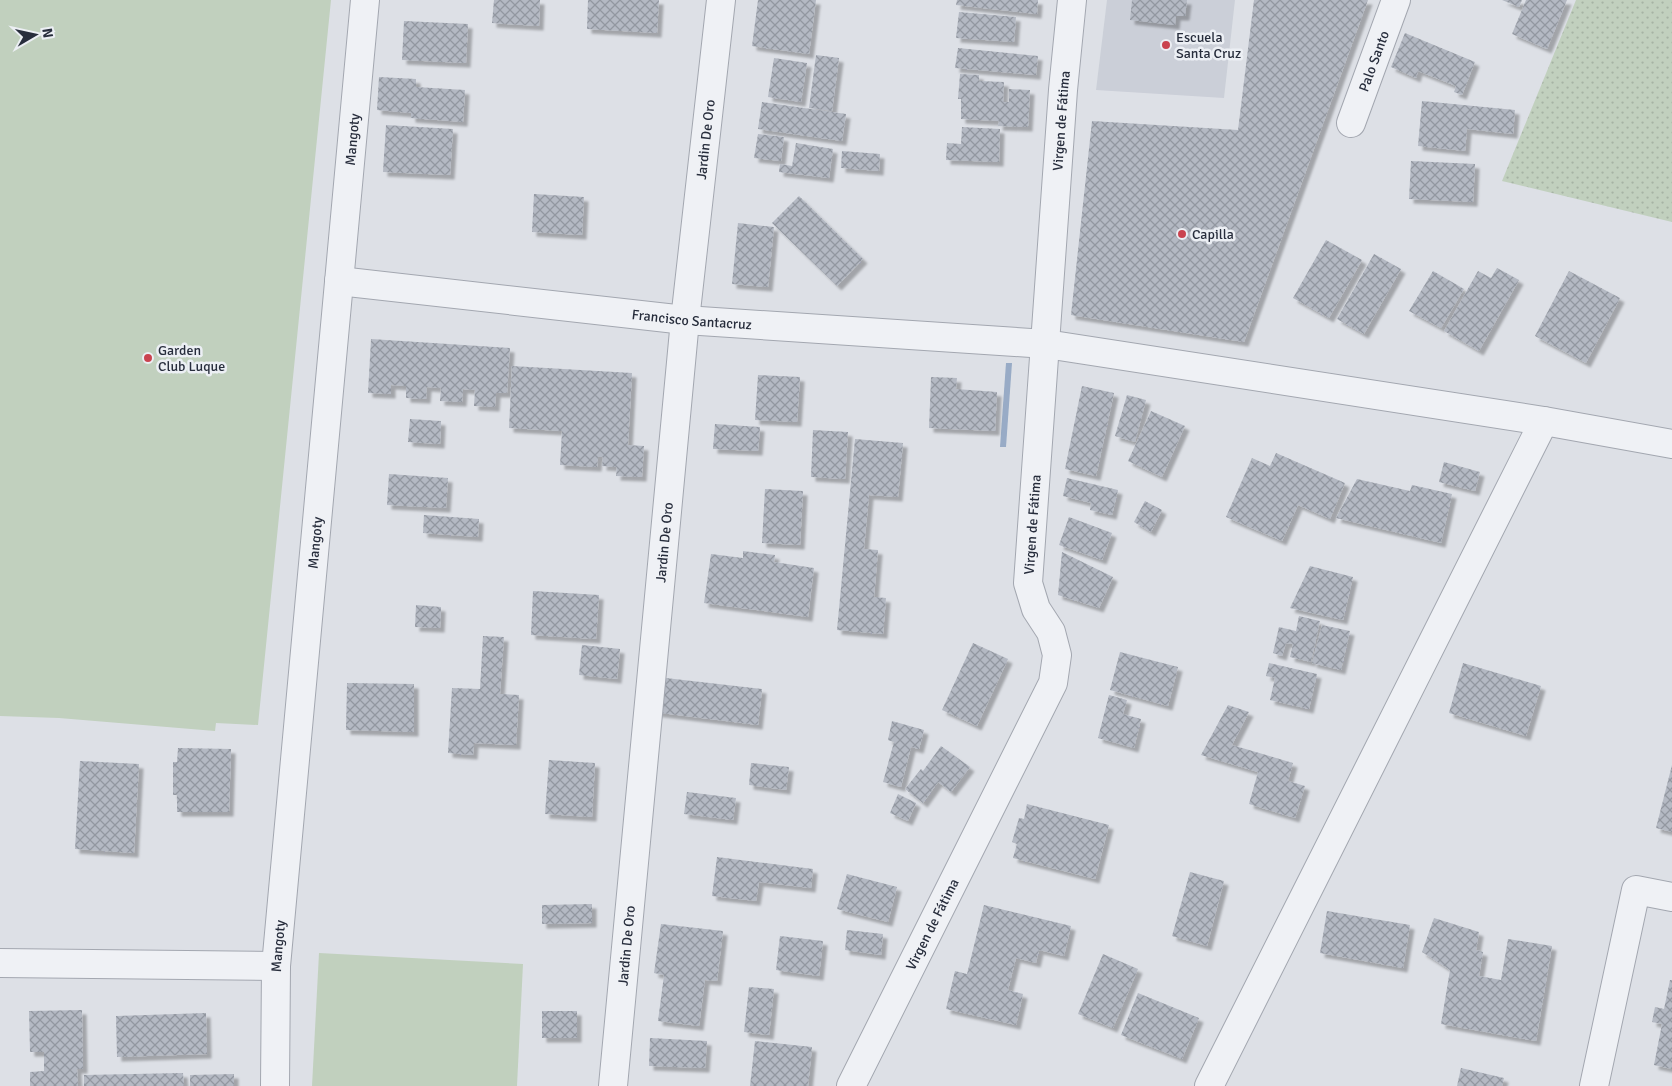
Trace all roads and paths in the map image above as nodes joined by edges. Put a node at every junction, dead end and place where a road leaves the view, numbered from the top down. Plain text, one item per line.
1 (365, 0) edge
2 (721, 0) edge
3 (1072, 0) edge
4 (1396, 0) edge
5 (1351, 123) dead end
6 (339, 281) junction
7 (686, 320) junction
8 (1046, 344) junction
9 (1544, 421) junction
10 (1672, 444) edge
11 (1672, 898) edge
12 (0, 963) edge
13 (276, 966) junction
14 (275, 1086) edge
15 (613, 1086) edge
16 (851, 1086) edge
17 (1210, 1086) edge
18 (1594, 1086) edge

1 - 6 street, Mangoty
2 - 7 street, Jardin De Oro
3 - 8 street, Virgen de Fátima
4 - 5 street, Palo Santo
6 - 7 street, Francisco Santacruz
6 - 13 street, Mangoty
7 - 8 street, Francisco Santacruz
7 - 15 street, Jardin De Oro
8 - 9 street, Francisco Santacruz
8 - 16 street, Virgen de Fátima
9 - 10 street, Francisco Santacruz
9 - 17 street
11 - 18 street
12 - 13 street
13 - 14 street, Mangoty

